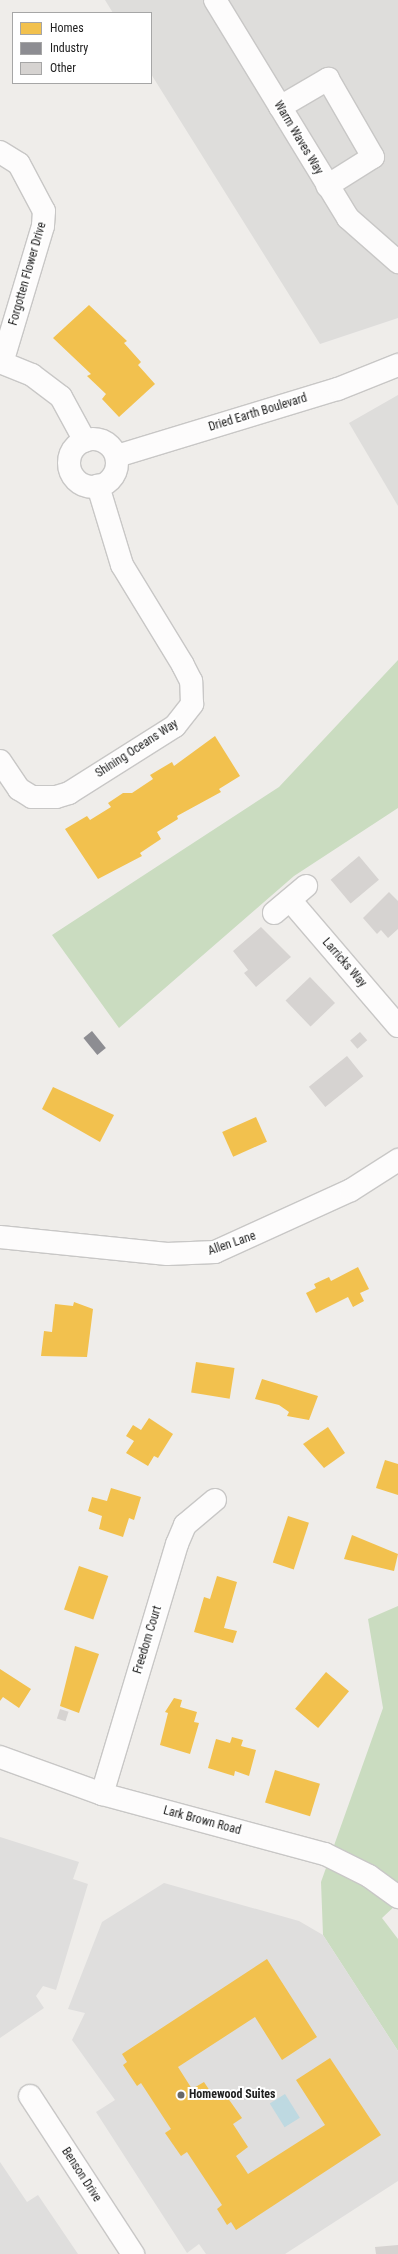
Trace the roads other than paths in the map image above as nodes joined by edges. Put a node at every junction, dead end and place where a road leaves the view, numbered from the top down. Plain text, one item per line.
1 (215, 0) edge
2 (280, 107) junction
3 (0, 152) edge
4 (327, 186) junction
5 (398, 262) edge
6 (1, 362) edge
7 (398, 365) edge
8 (85, 441) junction
9 (117, 456) junction
10 (98, 486) junction
11 (0, 762) edge
12 (290, 900) dead end
13 (398, 1026) edge
14 (398, 1160) edge
15 (0, 1237) edge
16 (215, 1500) dead end
17 (0, 1757) edge
18 (102, 1794) junction
19 (398, 1897) edge
20 (30, 2096) dead end
21 (133, 2254) edge

1 - 2 street, Warm Waves Way
2 - 4 street, Warm Waves Way
2 - 4 street
3 - 6 street, Forgotten Flower Drive
4 - 5 street, Warm Waves Way
6 - 8 street
7 - 9 street, Dried Earth Boulevard
8 - 9 street
8 - 10 street
9 - 10 street
10 - 11 street, Shining Oceans Way
12 - 13 street, Larricks Way
14 - 15 street, Allen Lane
16 - 18 street, Freedom Court
17 - 18 street, Lark Brown Road
18 - 19 street, Lark Brown Road
20 - 21 street, Benson Drive

